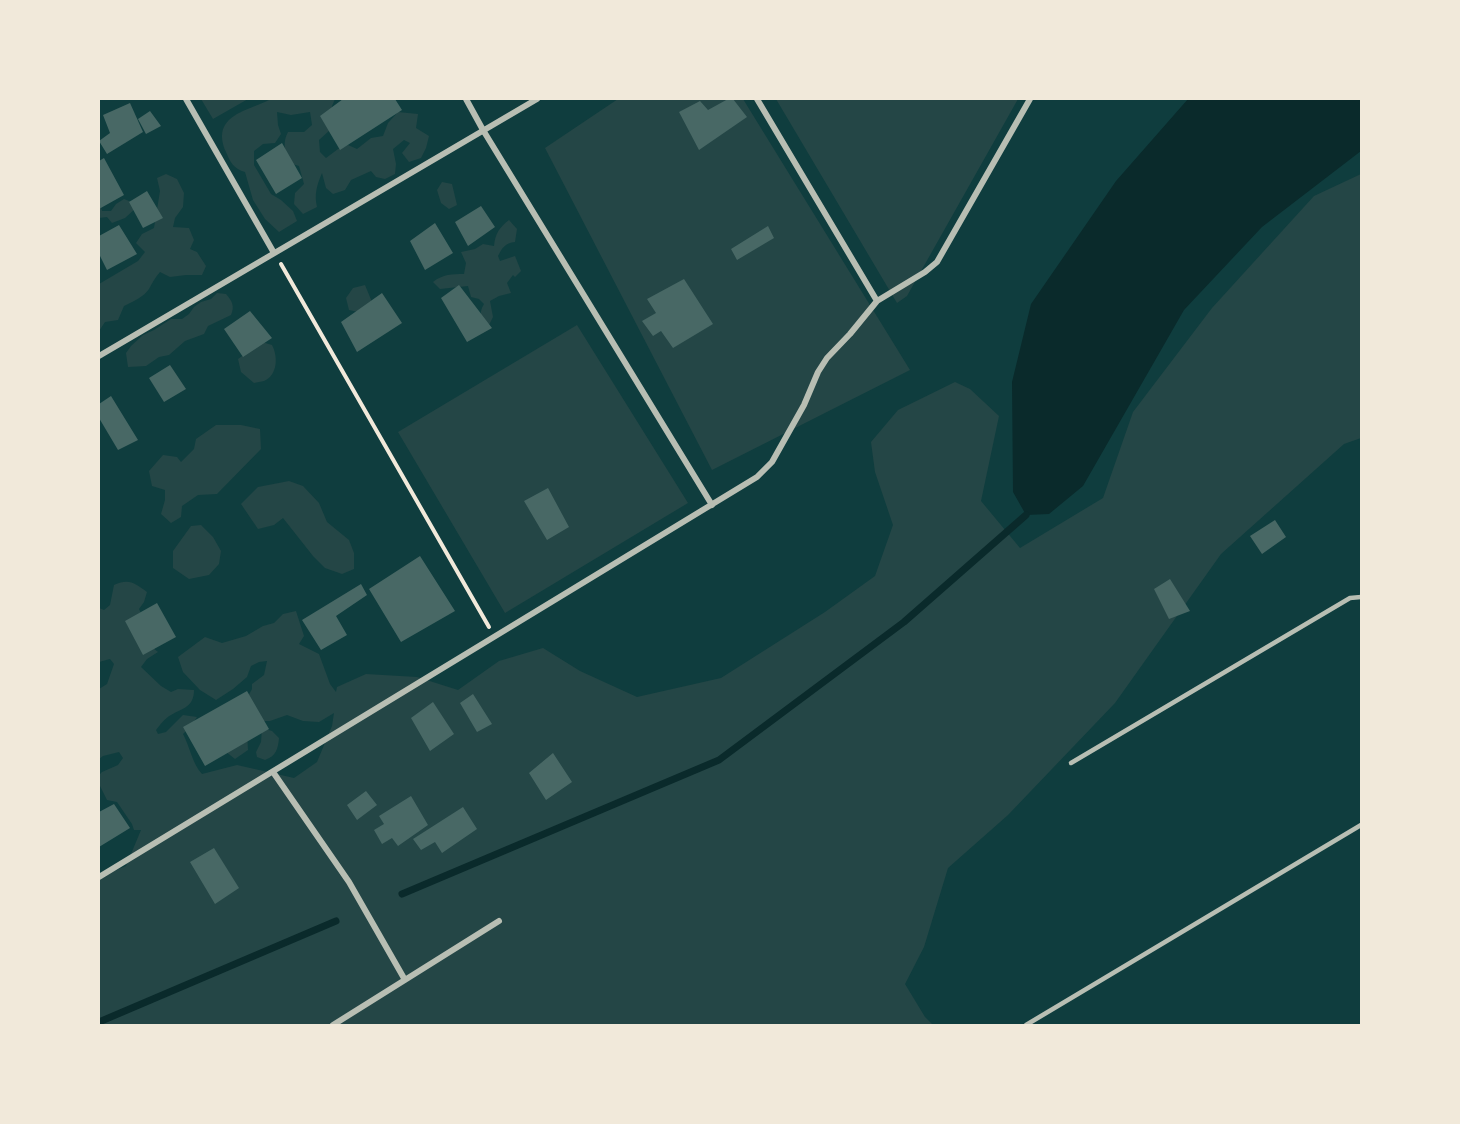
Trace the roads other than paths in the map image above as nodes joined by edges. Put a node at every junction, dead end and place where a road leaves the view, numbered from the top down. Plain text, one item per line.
1 (186, 99) edge
2 (466, 99) edge
3 (537, 99) edge
4 (757, 99) edge
5 (1030, 99) edge
6 (483, 130) junction
7 (274, 253) junction
8 (877, 301) junction
9 (99, 356) edge
10 (712, 505) junction
11 (1361, 597) edge
12 (1071, 763) dead end
13 (273, 772) junction
14 (1361, 825) edge
15 (99, 877) edge
16 (499, 921) dead end
17 (405, 980) junction
18 (333, 1025) edge
19 (1026, 1025) edge

1 - 7 street
2 - 6 street
3 - 6 street
4 - 8 street
5 - 8 street
6 - 7 street
6 - 10 street
7 - 9 street
8 - 10 street
10 - 13 street
11 - 12 lane
13 - 15 street
13 - 17 street
14 - 19 lane
16 - 17 street
17 - 18 street

